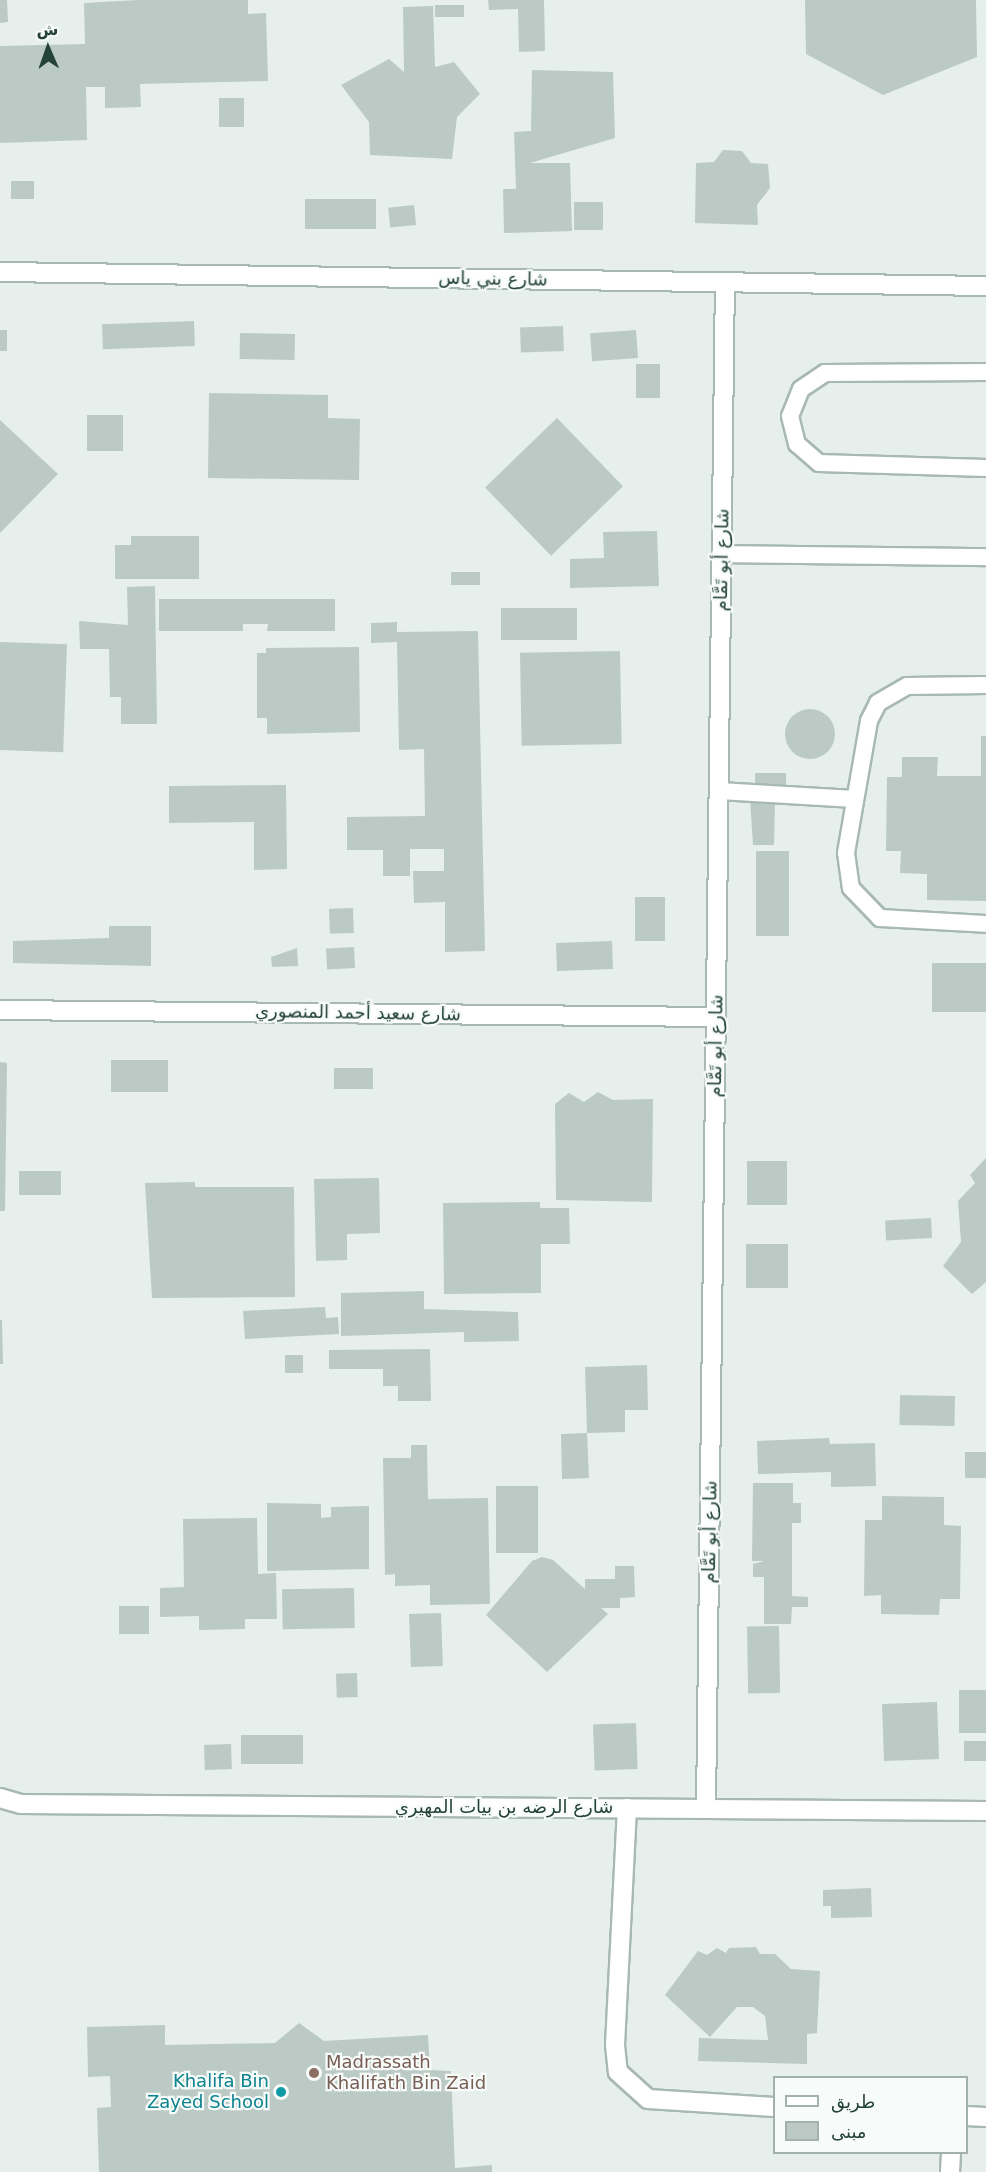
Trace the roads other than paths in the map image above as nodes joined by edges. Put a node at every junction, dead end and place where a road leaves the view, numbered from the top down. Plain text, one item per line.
1 (0, 272) edge
2 (725, 283) junction
3 (986, 286) edge
4 (986, 372) edge
5 (986, 468) edge
6 (722, 554) junction
7 (986, 557) edge
8 (986, 685) edge
9 (719, 791) junction
10 (855, 799) junction
11 (986, 924) edge
12 (0, 1010) edge
13 (716, 1017) junction
14 (0, 1798) edge
15 (21, 1804) junction
16 (627, 1808) junction
17 (706, 1809) junction
18 (0, 1810) edge
19 (986, 1810) edge
20 (773, 2107) edge
21 (968, 2116) edge
22 (986, 2117) edge
23 (951, 2154) edge
24 (950, 2172) edge

1 - 2 street, شارع بني ياس
2 - 3 street, شارع بني ياس
2 - 6 street, شارع أبو تَمَّام
4 - 5 lane
6 - 7 lane
6 - 9 street, شارع أبو تَمَّام
8 - 10 lane
9 - 10 lane
9 - 13 street, شارع أبو تَمَّام
10 - 11 lane
12 - 13 street, شارع سعيد أحمد المنصوري
13 - 17 street, شارع أبو تَمَّام
14 - 15 street, شارع الرضه بن بيات المهيري
15 - 16 street, شارع الرضه بن بيات المهيري
15 - 18 street, شارع الرضه بن بيات المهيري
16 - 17 street, شارع الرضه بن بيات المهيري
16 - 20 street
17 - 19 street, شارع الرضه بن بيات المهيري
21 - 22 street
23 - 24 street

